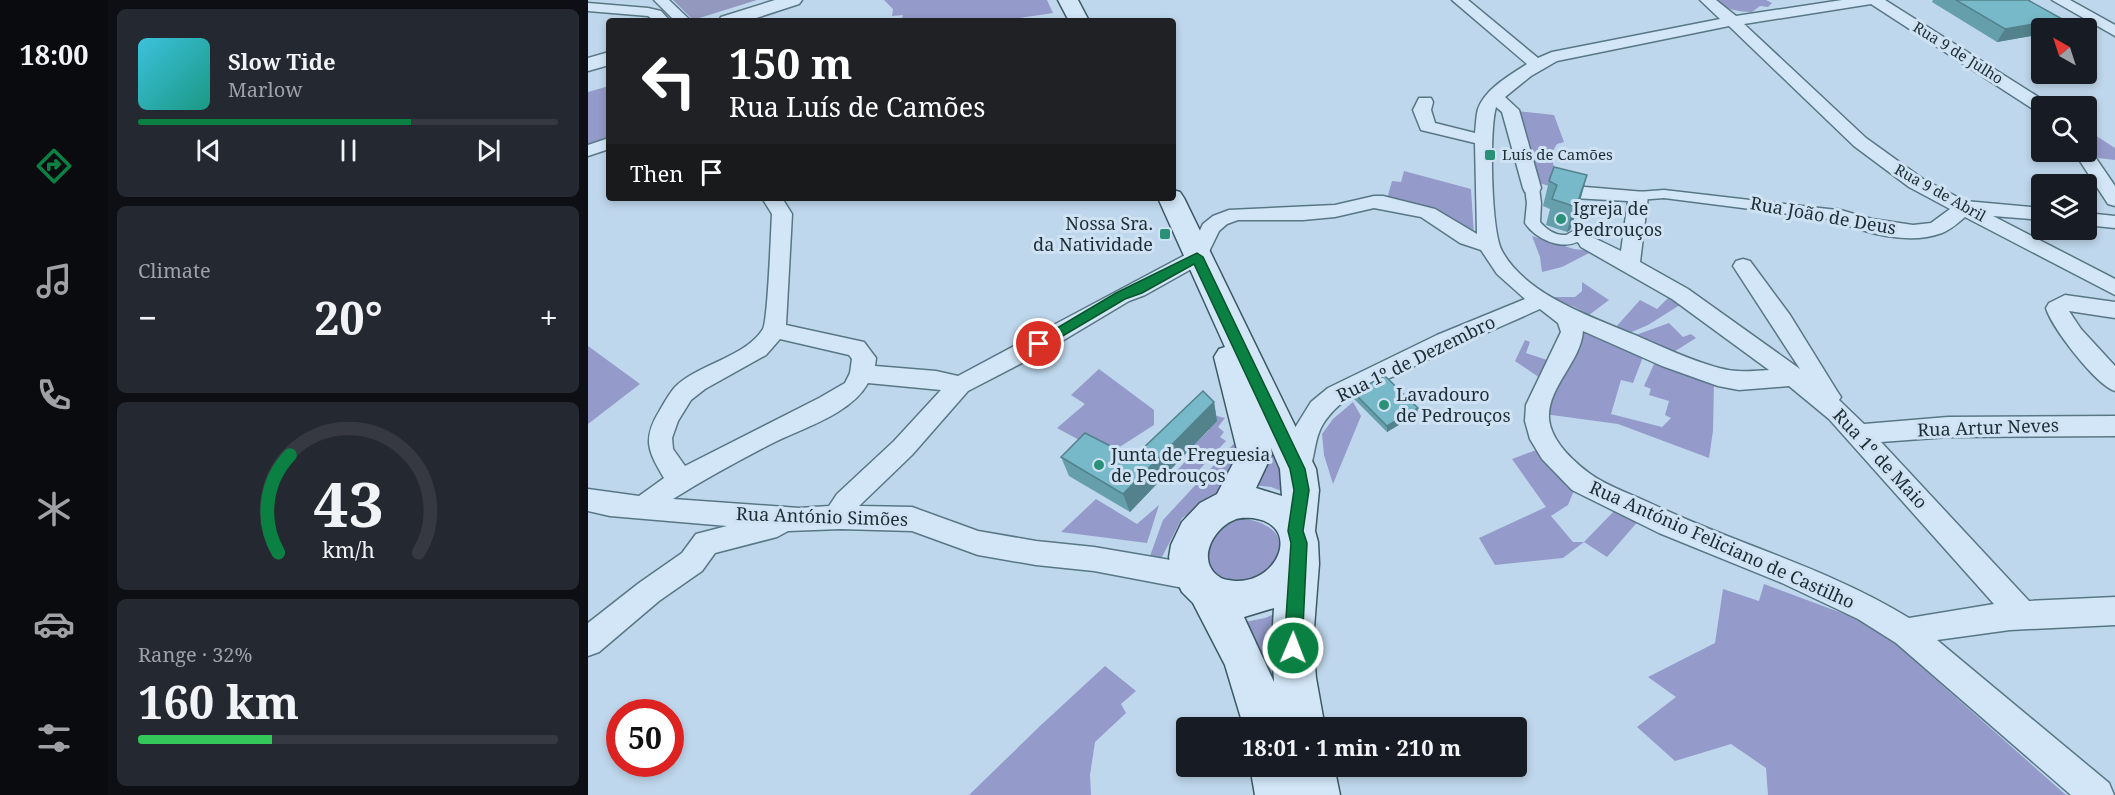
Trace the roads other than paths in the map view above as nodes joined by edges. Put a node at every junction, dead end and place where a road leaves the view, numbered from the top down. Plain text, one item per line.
1 (661, 0) edge
2 (793, 0) edge
3 (1068, 0) edge
4 (1459, 0) edge
5 (1707, 0) edge
6 (1872, 0) edge
7 (2059, 0) edge
8 (588, 7) edge
9 (660, 18) edge
10 (681, 18) edge
11 (737, 18) edge
12 (1077, 18) edge
13 (1733, 21) junction
14 (2115, 31) edge
15 (606, 59) edge
16 (1536, 64) junction
17 (588, 65) edge
18 (1496, 98) junction
19 (2031, 100) edge
20 (1425, 102) dead end
21 (1483, 140) junction
22 (606, 143) edge
23 (588, 152) edge
24 (2090, 162) edge
25 (1532, 188) joint
26 (1573, 192) edge
27 (1638, 196) junction
28 (2115, 200) edge
29 (775, 201) edge
30 (1172, 201) edge
31 (1965, 207) junction
32 (2031, 213) edge
33 (1837, 215) joint
34 (2097, 220) edge
35 (2115, 222) edge
36 (1587, 242) joint
37 (1489, 246) junction
38 (1197, 257) junction
39 (1629, 265) junction
40 (1743, 266) dead end
41 (1212, 288) junction
42 (2115, 288) edge
43 (1550, 305) junction
44 (2115, 310) edge
45 (775, 330) junction
46 (862, 374) junction
47 (1794, 376) junction
48 (2115, 382) edge
49 (960, 385) junction
50 (1838, 412) junction
51 (2115, 426) edge
52 (1861, 434) junction
53 (1298, 469) junction
54 (680, 481) junction
55 (588, 500) edge
56 (1230, 505) junction
57 (646, 506) junction
58 (841, 517) junction
59 (800, 520) junction
60 (1297, 543) junction
61 (1201, 584) junction
62 (2115, 611) edge
63 (2022, 615) junction
64 (1906, 633) junction
65 (588, 642) edge
66 (1264, 717) edge
67 (1301, 717) edge
68 (1275, 777) edge
69 (1313, 777) edge
70 (1278, 795) edge
71 (1317, 795) edge
72 (2097, 795) edge

1 - 10 street
2 - 11 street
3 - 12 main road
4 - 16 street
5 - 13 street, Rua 9 de Abril
6 - 13 street
6 - 19 street, Rua 9 de Julho
7 - 14 street
8 - 9 street
13 - 16 street
13 - 31 street, Rua 9 de Abril
15 - 17 street
16 - 18 street
18 - 21 street
18 - 25 street
20 - 21 street
21 - 37 street
22 - 23 street
24 - 28 street
25 - 36 street
26 - 27 street
27 - 33 street, Rua João de Deus
27 - 39 street
29 - 45 street
30 - 38 main road
31 - 32 street
31 - 33 street, Rua João de Deus
31 - 42 street, Rua 9 de Abril
34 - 35 street
36 - 39 street, Rua 1º de Maio
37 - 38 street
37 - 43 street, Rua António Feliciano de Castilho
38 - 41 main road
38 - 49 street
39 - 47 street, Rua 1º de Maio
40 - 50 street
41 - 53 main road
41 - 56 main road
43 - 47 street
43 - 53 street, Rua 1º de Dezembro
43 - 64 street, Rua António Feliciano de Castilho
44 - 48 street
45 - 46 street
45 - 54 street
46 - 49 street
46 - 54 street
47 - 50 street, Rua 1º de Maio
49 - 58 street
50 - 52 street, Rua 1º de Maio
51 - 52 street, Rua Artur Neves
52 - 63 street, Rua 1º de Maio
53 - 60 main road
54 - 57 street
55 - 57 street, Rua António Simões
56 - 60 main road
56 - 61 main road
57 - 59 street, Rua António Simões
58 - 59 street, Rua António Simões
58 - 61 street, Rua António Simões
59 - 65 street
60 - 61 main road
60 - 67 main road
61 - 66 main road
62 - 63 street
63 - 64 street
64 - 72 street, Rua António Feliciano de Castilho
68 - 70 main road
69 - 71 main road

